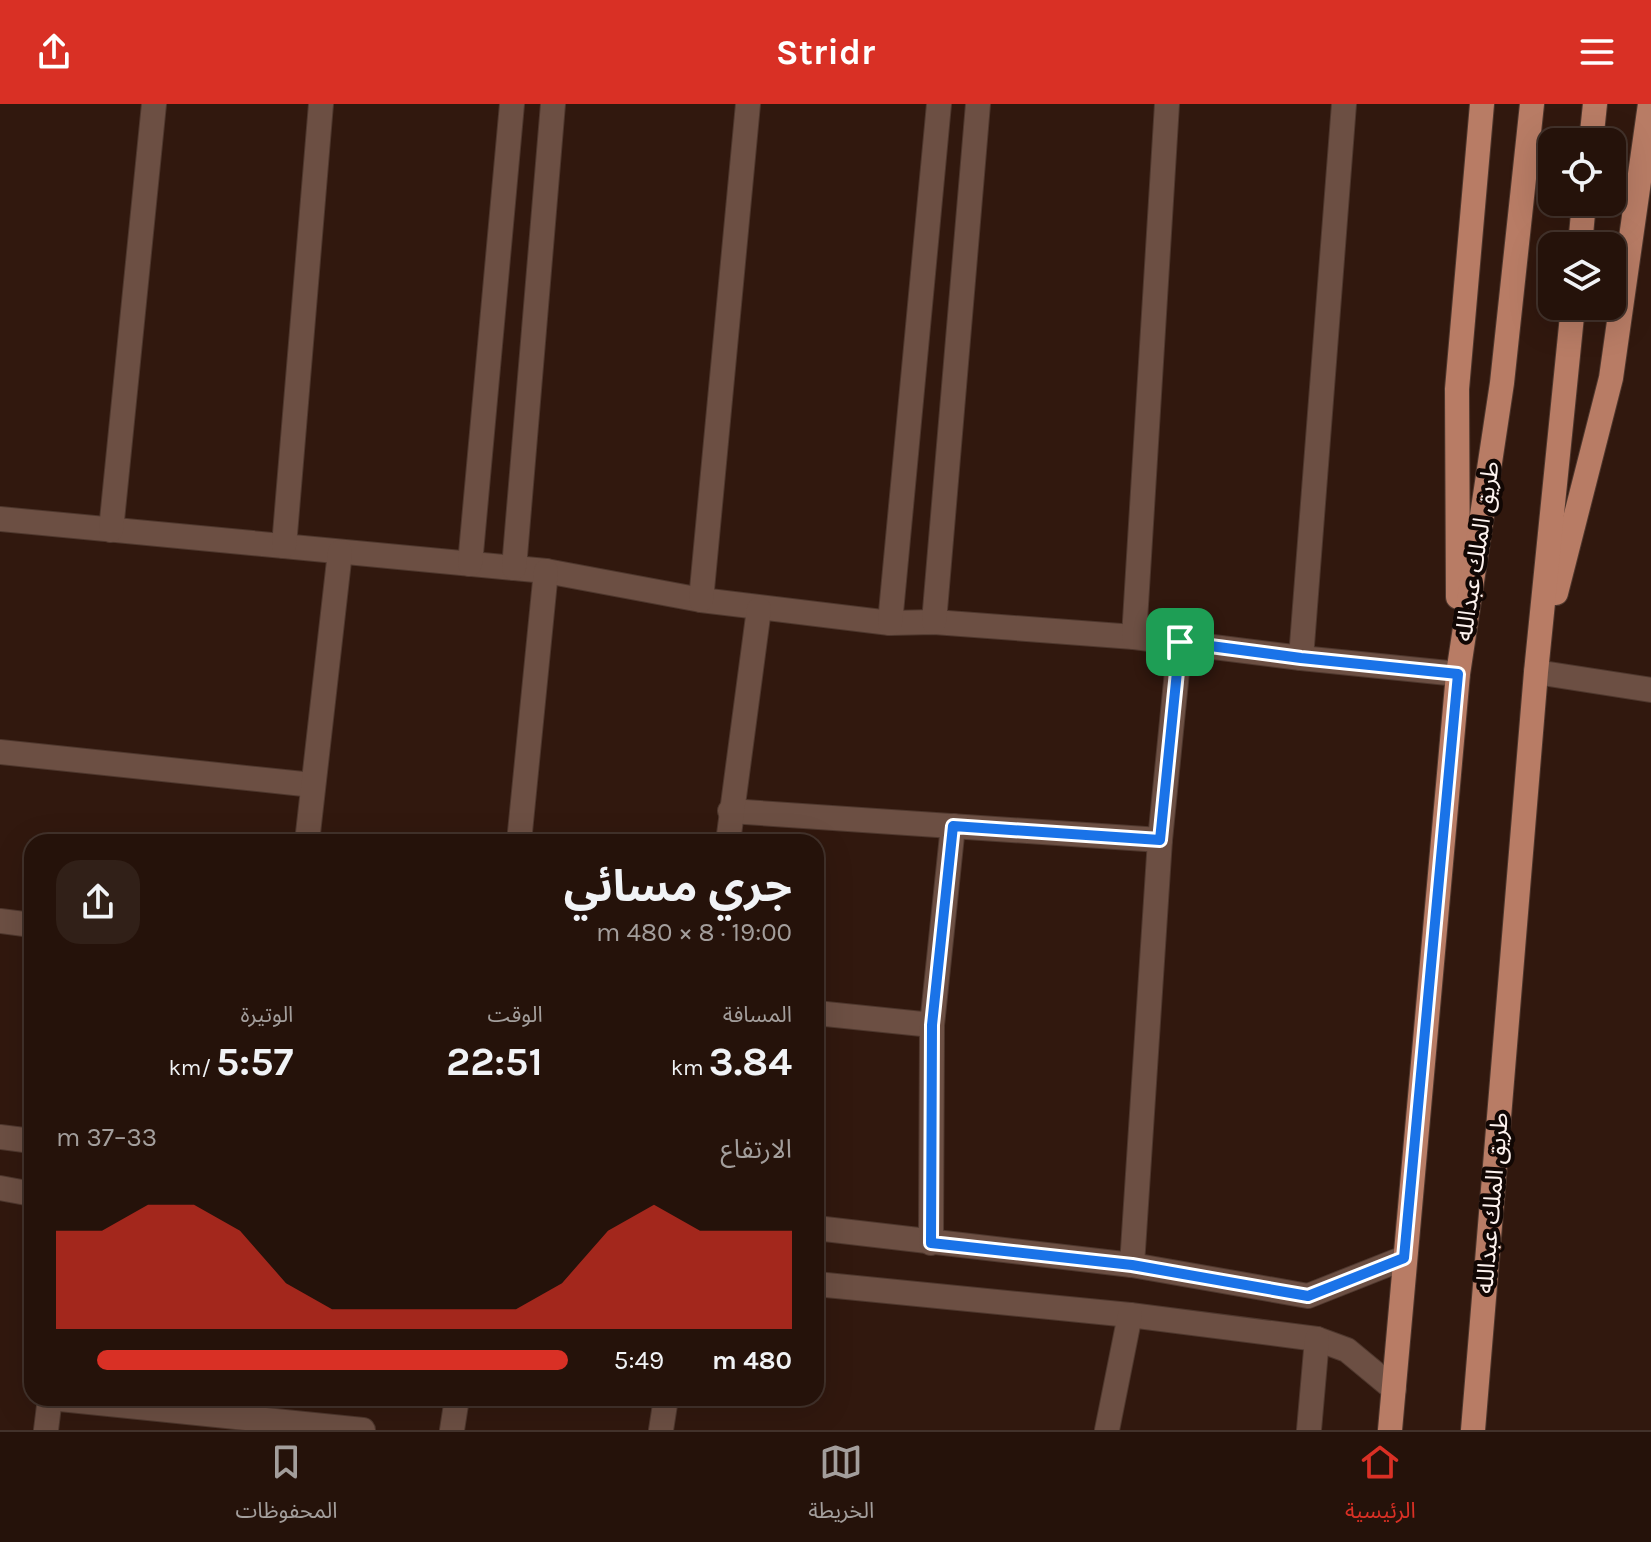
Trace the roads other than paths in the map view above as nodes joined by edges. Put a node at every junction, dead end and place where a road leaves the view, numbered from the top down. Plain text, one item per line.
1 (154, 104) edge
2 (321, 104) edge
3 (512, 104) edge
4 (553, 104) edge
5 (748, 104) edge
6 (939, 104) edge
7 (978, 104) edge
8 (1167, 104) edge
9 (1344, 104) edge
10 (1482, 104) edge
11 (1532, 104) edge
12 (1595, 104) edge
13 (1650, 104) edge
14 (1592, 128) edge
15 (1649, 145) edge
16 (1572, 320) edge
17 (0, 519) edge
18 (111, 530) junction
19 (284, 546) junction
20 (340, 552) junction
21 (470, 564) junction
22 (514, 568) junction
23 (546, 571) junction
24 (701, 600) junction
25 (759, 609) junction
26 (934, 622) junction
27 (890, 623) junction
28 (1134, 637) junction
29 (1180, 642) junction
30 (1301, 658) junction
31 (1536, 672) junction
32 (1458, 674) junction
33 (1651, 690) edge
34 (0, 752) edge
35 (313, 785) junction
36 (730, 811) junction
37 (953, 826) junction
38 (308, 834) edge
39 (520, 834) edge
40 (729, 834) edge
41 (1160, 840) junction
42 (0, 921) edge
43 (24, 924) edge
44 (824, 1014) edge
45 (932, 1025) junction
46 (0, 1137) edge
47 (24, 1140) edge
48 (0, 1188) edge
49 (24, 1192) edge
50 (824, 1229) edge
51 (931, 1243) junction
52 (1404, 1258) junction
53 (1132, 1265) junction
54 (824, 1285) edge
55 (1130, 1315) junction
56 (1317, 1339) junction
57 (1394, 1389) junction
58 (49, 1406) edge
59 (109, 1406) edge
60 (456, 1406) edge
61 (665, 1406) edge
62 (235, 1423) edge
63 (46, 1430) edge
64 (363, 1430) edge
65 (452, 1430) edge
66 (661, 1430) edge
67 (1107, 1430) edge
68 (1309, 1430) edge
69 (1390, 1430) edge
70 (1473, 1430) edge

1 - 18 street
2 - 19 street
3 - 21 street
4 - 22 street
5 - 24 street
6 - 27 street
7 - 26 street
8 - 28 street
9 - 30 street
10 - 32 main road
11 - 32 main road, طريق الملك عبدالله
12 - 14 main road
13 - 15 main road
15 - 31 main road
16 - 31 main road, طريق الملك عبدالله
17 - 18 street
18 - 19 street
19 - 20 street
20 - 21 street
20 - 35 street
21 - 22 street
22 - 23 street
23 - 24 street
23 - 39 street
24 - 25 street
25 - 27 street
25 - 36 street
26 - 27 street
26 - 28 street
28 - 29 street
29 - 30 street
29 - 41 street
30 - 32 street
31 - 33 street
31 - 70 main road, طريق الملك عبدالله
32 - 52 main road, طريق الملك عبدالله
34 - 35 street
35 - 38 street
36 - 37 street
36 - 40 street
37 - 41 street
37 - 45 street
41 - 53 street
42 - 43 street
44 - 45 street
45 - 51 street
46 - 47 street
48 - 49 street
50 - 51 street
51 - 53 street
52 - 53 street
52 - 57 main road, طريق الملك عبدالله
54 - 55 street
55 - 56 street
55 - 67 street
56 - 57 street
56 - 68 street
57 - 69 main road, طريق الملك عبدالله
58 - 63 street
59 - 62 street
60 - 65 street
61 - 66 street
62 - 64 street

